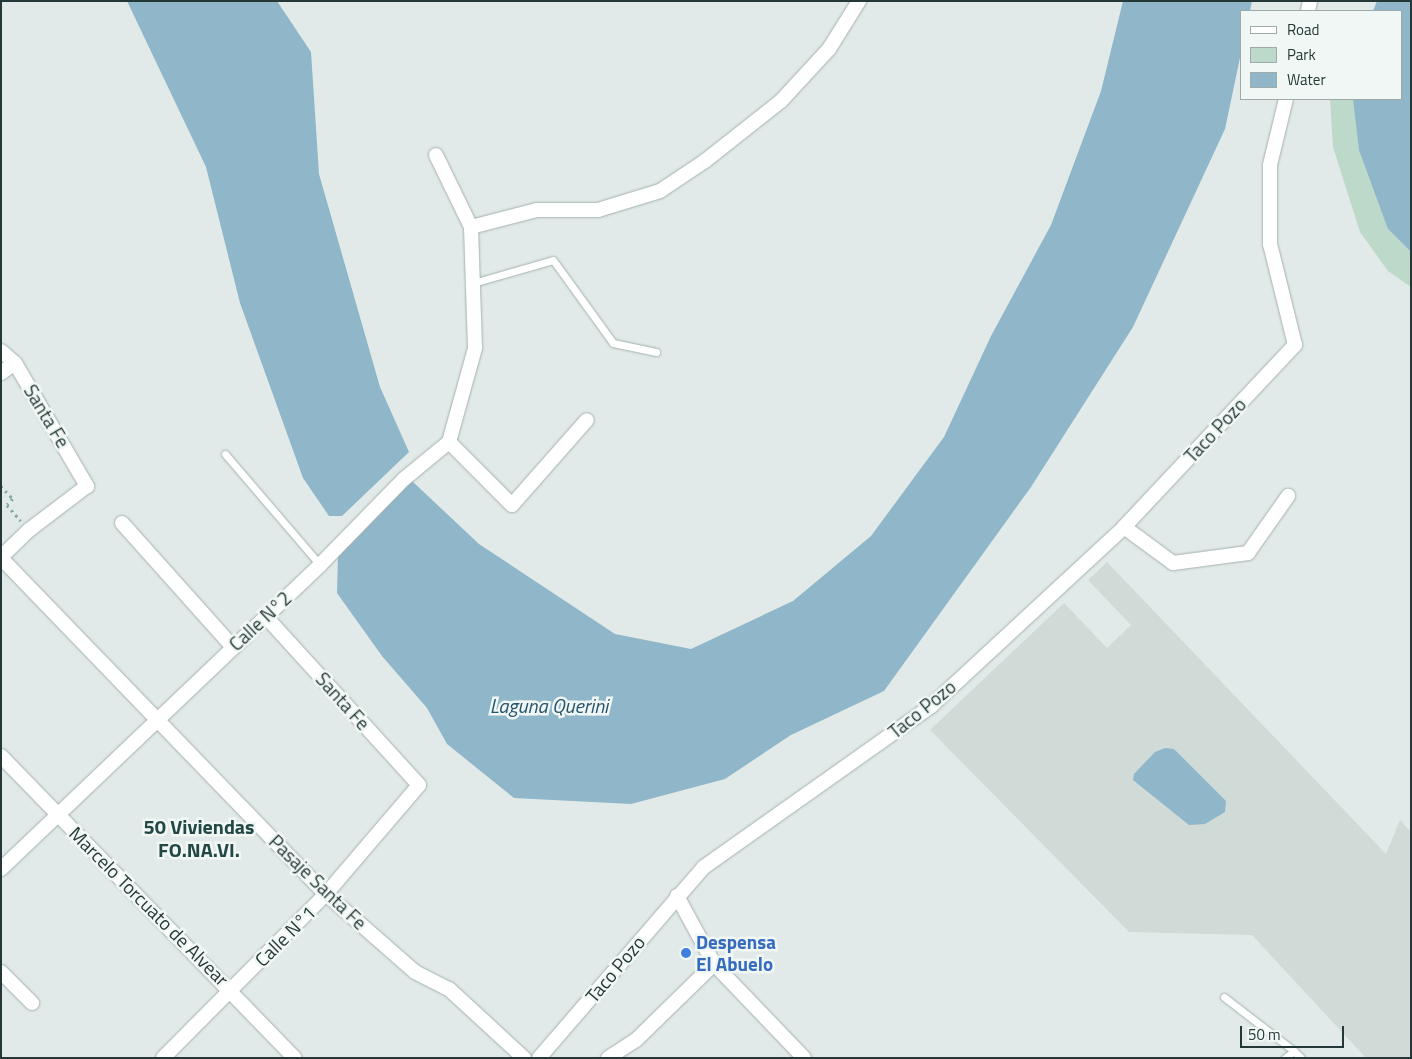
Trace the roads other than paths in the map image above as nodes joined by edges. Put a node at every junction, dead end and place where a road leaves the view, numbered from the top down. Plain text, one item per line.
1 (859, 1) edge
2 (1286, 100) edge
3 (436, 155) dead end
4 (471, 228) junction
5 (473, 283) junction
6 (1, 351) edge
7 (656, 352) dead end
8 (15, 363) junction
9 (1, 373) edge
10 (587, 420) dead end
11 (449, 442) junction
12 (225, 454) dead end
13 (1288, 496) dead end
14 (122, 523) dead end
15 (1124, 527) junction
16 (1, 558) edge
17 (320, 565) junction
18 (266, 617) junction
19 (232, 647) junction
20 (158, 718) junction
21 (1, 756) edge
22 (419, 785) joint
23 (58, 814) junction
24 (1, 869) edge
25 (326, 894) junction
26 (677, 896) junction
27 (714, 964) junction
28 (1, 972) edge
29 (230, 989) junction
30 (1224, 997) dead end
31 (32, 1003) dead end
32 (1294, 1051) junction
33 (163, 1058) edge
34 (295, 1058) edge
35 (524, 1058) edge
36 (539, 1058) edge
37 (608, 1058) edge
38 (804, 1058) edge
39 (1285, 1058) edge
40 (1301, 1058) edge

1 - 4 street
2 - 15 street, Taco Pozo
3 - 4 street
4 - 5 street
5 - 7 lane
5 - 11 street
6 - 8 street, Santa Fe
8 - 9 street
8 - 16 street, Santa Fe
10 - 11 street
11 - 17 street, Calle N°2
12 - 17 lane
13 - 15 street
14 - 19 street
15 - 26 street, Taco Pozo
16 - 20 street, Pasaje Santa Fe
17 - 18 street, Calle N°2
18 - 19 street, Calle N°2
18 - 22 street, Santa Fe
19 - 20 street, Calle N°2
20 - 23 street, Calle N°2
20 - 25 street, Pasaje Santa Fe
21 - 23 street, Marcelo Torcuato de Alvear
22 - 25 street, Calle N°1
23 - 24 street, Calle N°2
23 - 29 street, Marcelo Torcuato de Alvear
25 - 29 street, Calle N°1
25 - 35 street, Pasaje Santa Fe
26 - 27 street
26 - 36 street, Taco Pozo
27 - 37 street
27 - 38 street
28 - 31 street
29 - 33 street, Calle N°1
29 - 34 street, Marcelo Torcuato de Alvear
30 - 32 lane
32 - 39 lane
32 - 40 lane

